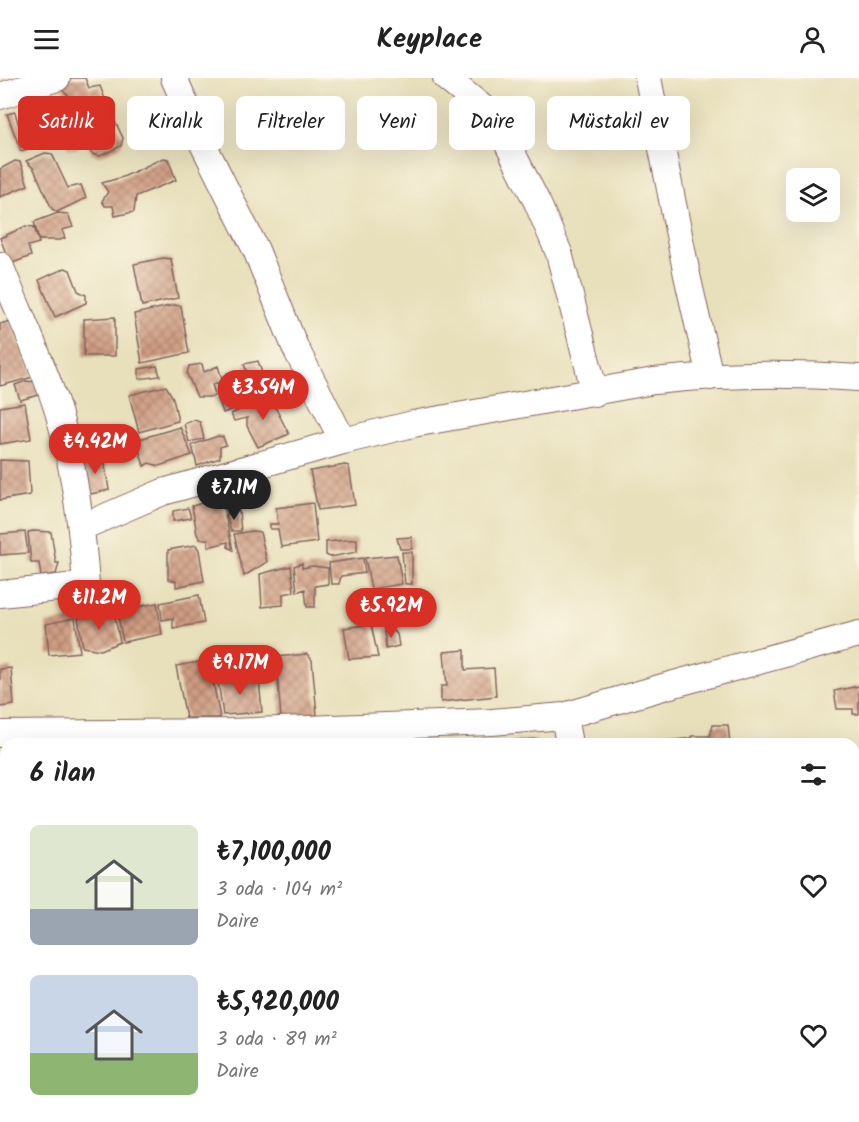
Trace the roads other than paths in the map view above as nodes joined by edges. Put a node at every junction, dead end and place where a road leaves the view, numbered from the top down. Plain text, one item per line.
1 (57, 78) edge
2 (174, 78) edge
3 (446, 78) edge
4 (648, 78) edge
5 (0, 96) edge
6 (0, 266) edge
7 (710, 377) junction
8 (859, 378) edge
9 (595, 393) junction
10 (343, 441) junction
11 (82, 527) junction
12 (0, 594) edge
13 (859, 634) edge
14 (564, 716) junction
15 (0, 734) edge
16 (568, 738) edge

1 - 5 street
2 - 10 street
3 - 9 street
4 - 7 street
6 - 11 street
7 - 8 street
7 - 9 street
9 - 10 street
10 - 11 street
11 - 12 street
13 - 14 street
14 - 15 street
14 - 16 street

